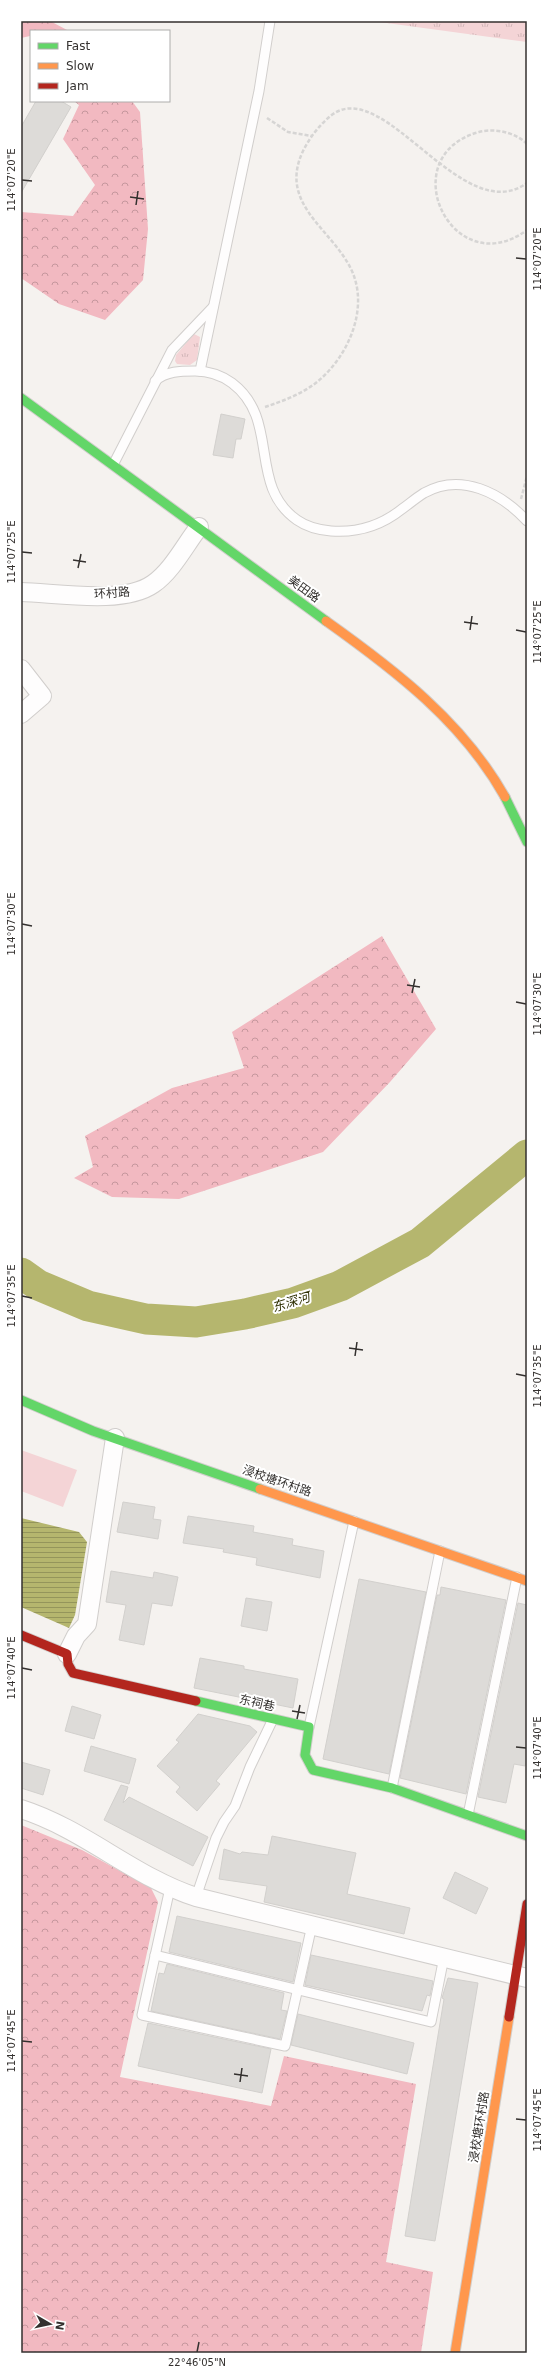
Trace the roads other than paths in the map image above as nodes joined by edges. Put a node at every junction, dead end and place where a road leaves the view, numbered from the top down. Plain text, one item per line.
1 (270, 21) edge
2 (214, 306) junction
3 (200, 371) junction
4 (155, 381) junction
5 (21, 398) edge
6 (113, 465) junction
7 (527, 521) edge
8 (199, 527) junction
9 (21, 592) edge
10 (21, 669) edge
11 (21, 714) edge
12 (527, 842) edge
13 (21, 1400) edge
14 (115, 1438) junction
15 (354, 1521) junction
16 (440, 1551) junction
17 (517, 1577) junction
18 (527, 1581) edge
19 (21, 1635) edge
20 (67, 1654) junction
21 (274, 1719) junction
22 (309, 1727) junction
23 (392, 1788) junction
24 (21, 1809) edge
25 (468, 1815) junction
26 (527, 1836) edge
27 (170, 1888) junction
28 (196, 1897) junction
29 (527, 1904) edge
30 (312, 1925) junction
31 (155, 1955) junction
32 (444, 1957) junction
33 (521, 1976) edge
34 (298, 1990) junction
35 (455, 2353) edge

1 - 2 lane
2 - 3 lane
2 - 4 lane
3 - 4 lane
3 - 7 lane
4 - 6 lane
5 - 6 street, 美田路
6 - 8 street, 美田路
8 - 9 street, 环村路
8 - 12 street, 美田路
10 - 11 street
13 - 14 street, 浸校塘环村路
14 - 15 street, 浸校塘环村路
14 - 20 street
15 - 16 street, 浸校塘环村路
15 - 22 lane
16 - 17 street, 浸校塘环村路
16 - 23 lane
17 - 18 street, 浸校塘环村路
17 - 25 lane
19 - 20 street
20 - 21 street, 东祠巷
21 - 22 street, 东祠巷
21 - 28 lane
22 - 23 street
23 - 25 street
24 - 27 street
25 - 26 street
27 - 28 street
27 - 31 lane
28 - 30 street
29 - 33 street, 浸校塘环村路
30 - 32 street
30 - 34 lane
31 - 34 lane
31 - 34 lane
32 - 33 street
32 - 34 lane
33 - 35 street, 浸校塘环村路

